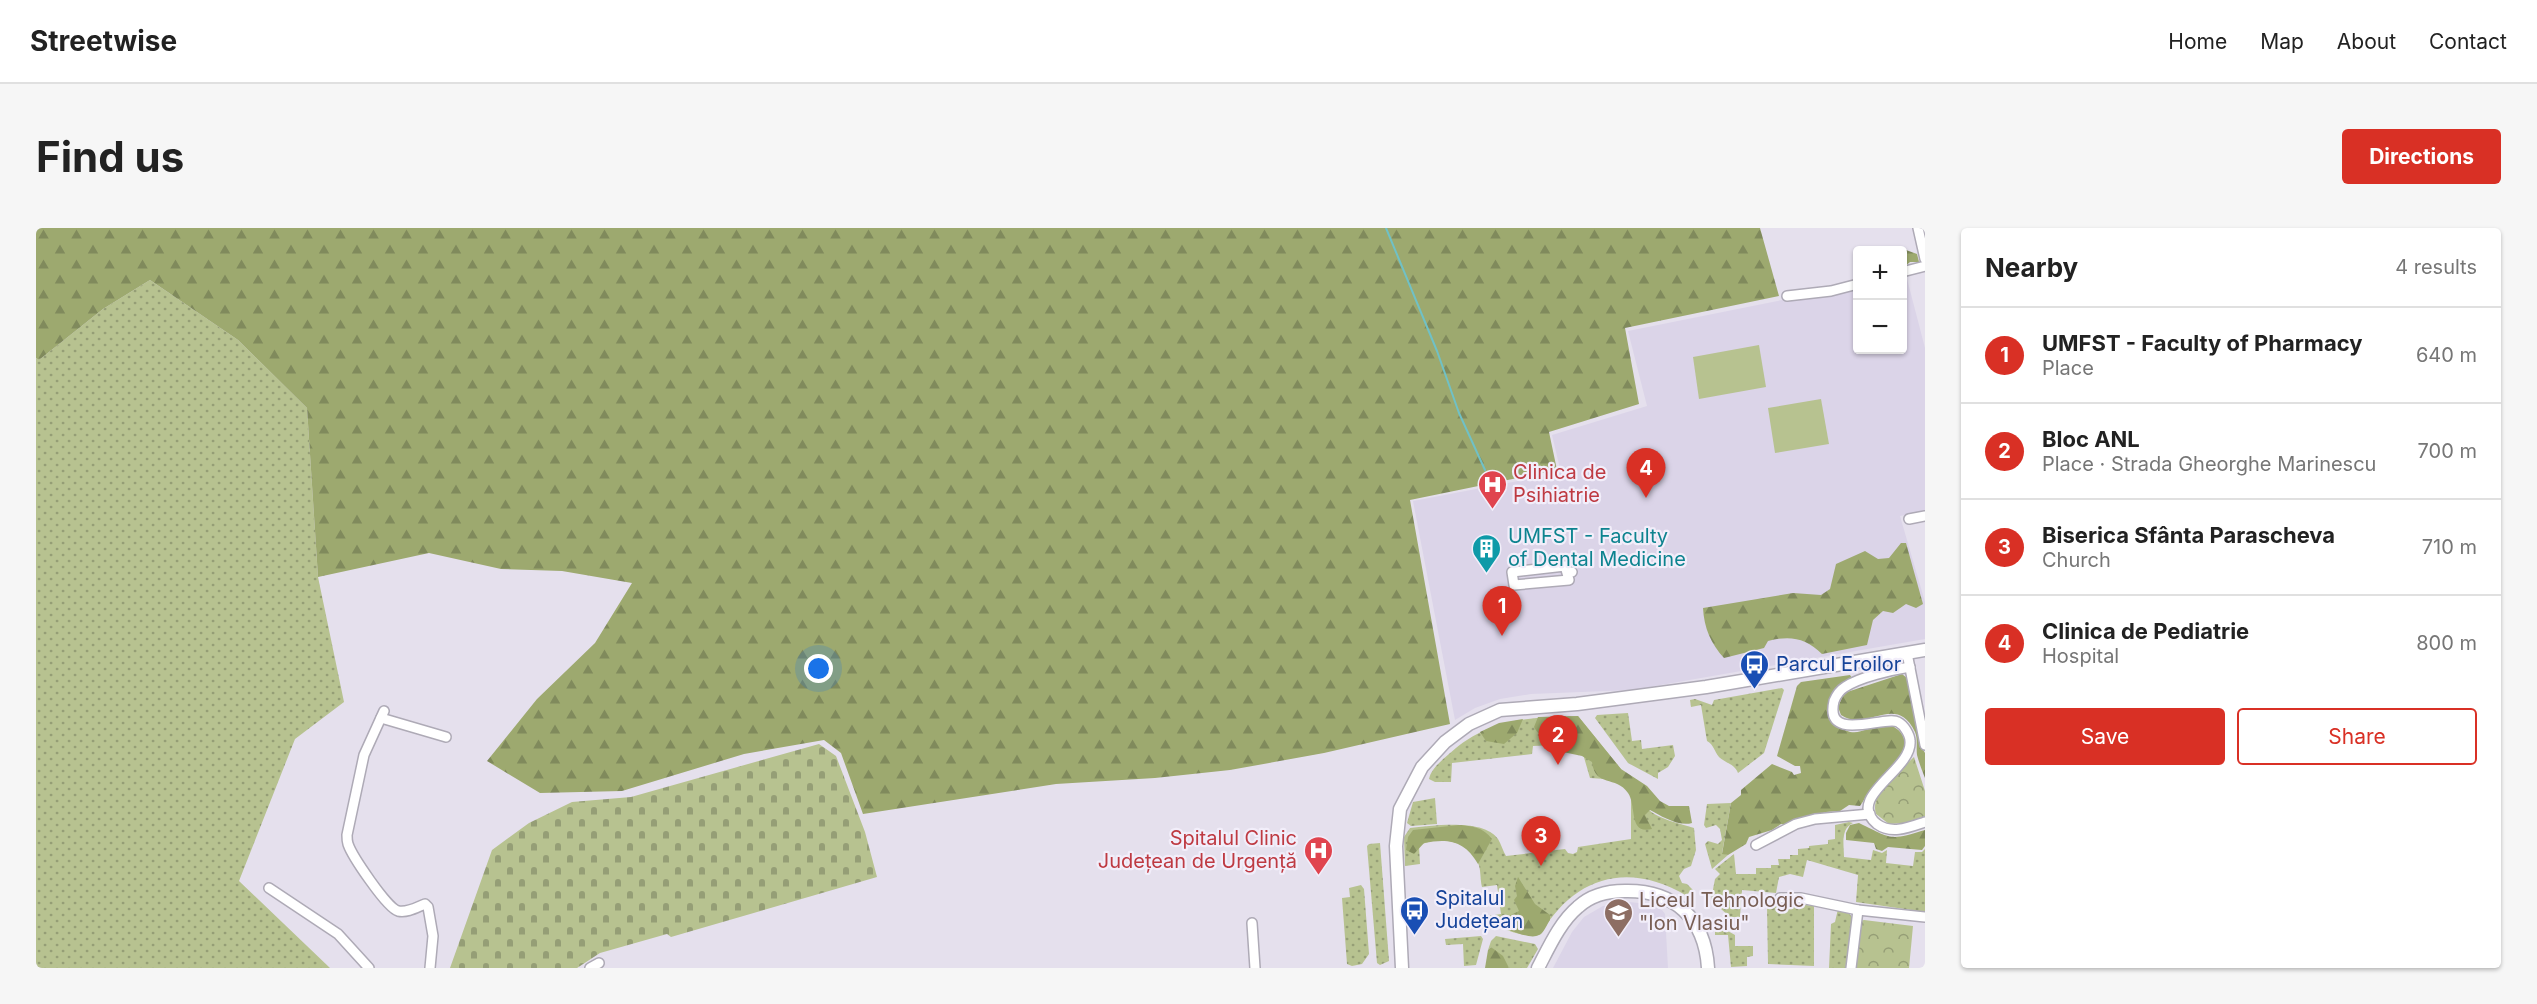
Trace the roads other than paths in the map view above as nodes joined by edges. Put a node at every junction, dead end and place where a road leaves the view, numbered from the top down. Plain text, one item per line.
1 (1915, 229) edge
2 (1925, 259) edge
3 (1925, 266) edge
4 (1907, 271) edge
5 (1853, 285) edge
6 (1786, 296) dead end
7 (1925, 516) edge
8 (1909, 519) dead end
9 (1570, 573) joint
10 (1925, 650) edge
11 (1907, 653) junction
12 (1910, 667) junction
13 (446, 737) dead end
14 (1925, 745) edge
15 (1868, 814) junction
16 (1925, 822) edge
17 (1755, 844) dead end
18 (269, 888) dead end
19 (1780, 898) dead end
20 (1858, 910) junction
21 (1925, 917) edge
22 (1252, 923) dead end
23 (599, 963) dead end
24 (369, 968) edge
25 (430, 968) edge
26 (590, 968) edge
27 (1255, 968) edge
28 (1402, 968) edge
29 (1538, 968) edge
30 (1708, 968) edge
31 (1851, 968) edge

1 - 2 street
3 - 4 street
5 - 6 street
7 - 8 street
9 - 9 street
10 - 11 main road
11 - 12 street
11 - 28 main road
12 - 14 street
12 - 15 street
13 - 25 street
15 - 16 street
15 - 17 street
18 - 24 street
19 - 20 street
20 - 21 street
20 - 31 street
22 - 27 street
23 - 26 street
29 - 30 main road

